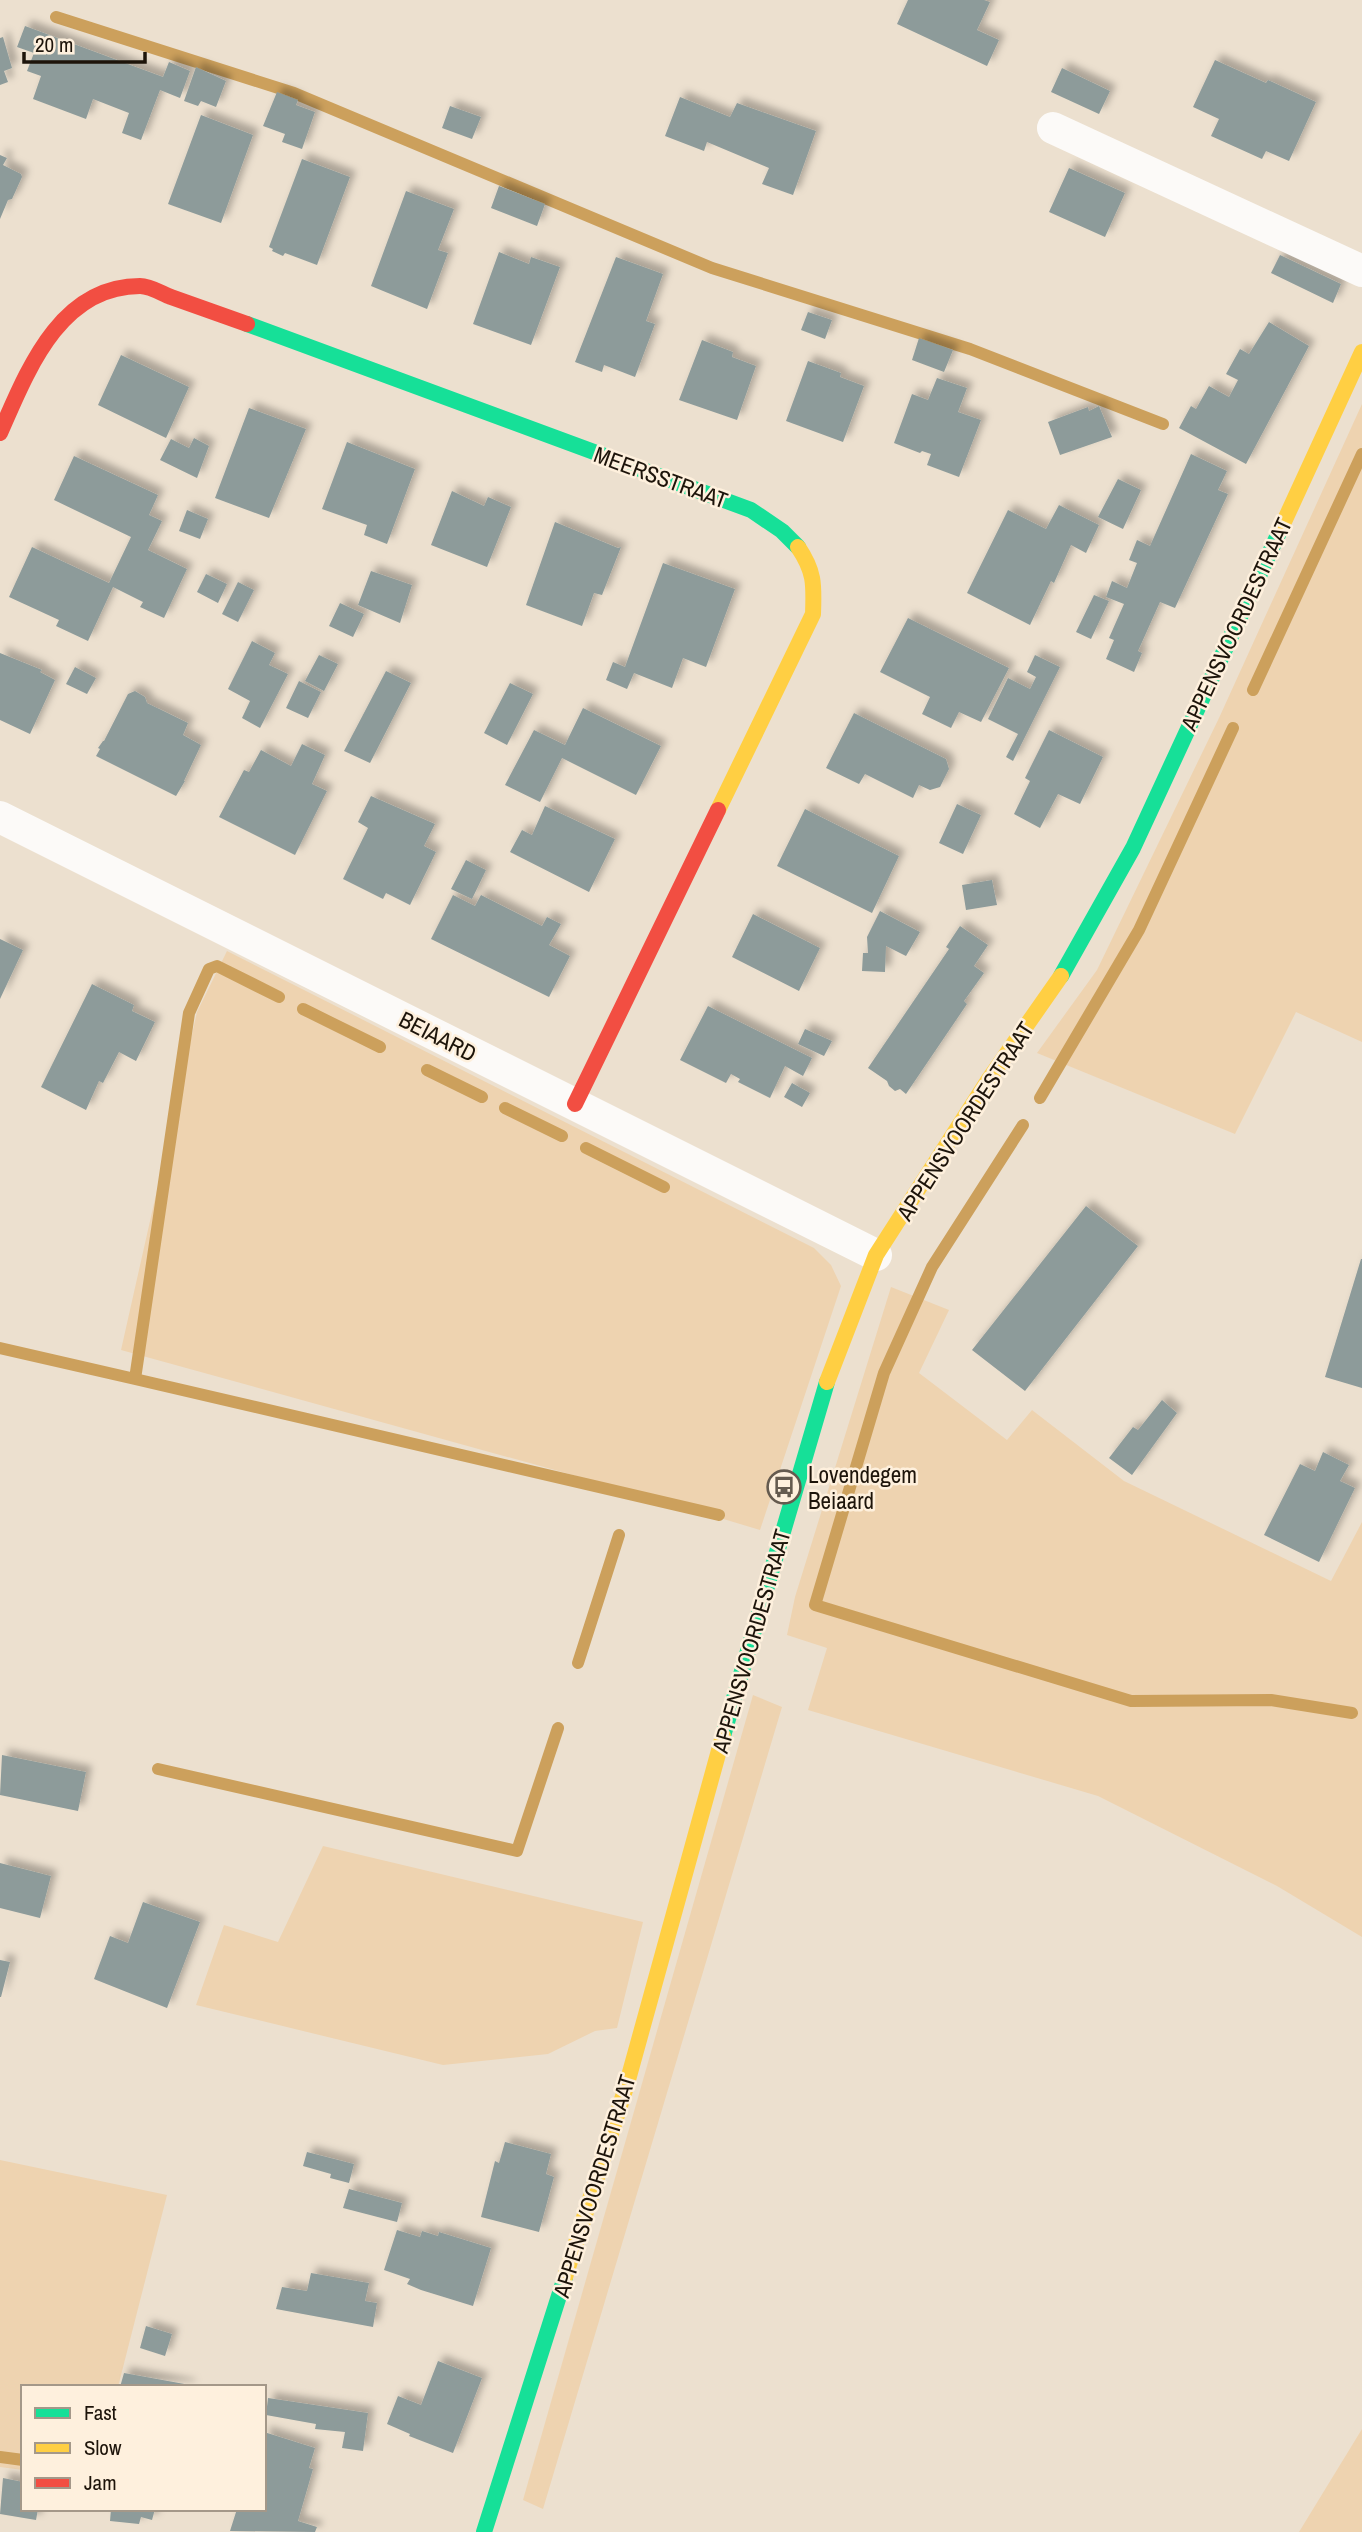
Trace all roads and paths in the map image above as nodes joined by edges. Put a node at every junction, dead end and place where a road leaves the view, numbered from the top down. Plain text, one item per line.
1 (1053, 128) dead end
2 (1362, 271) edge
3 (1362, 352) edge
4 (0, 433) edge
5 (0, 817) edge
6 (575, 1104) junction
7 (876, 1255) junction
8 (484, 2532) edge

1 - 2 street
3 - 7 street, APPENSVOORDESTRAAT
4 - 6 street, MEERSSTRAAT
5 - 6 street, BEIAARD
6 - 7 street, BEIAARD
7 - 8 street, APPENSVOORDESTRAAT

